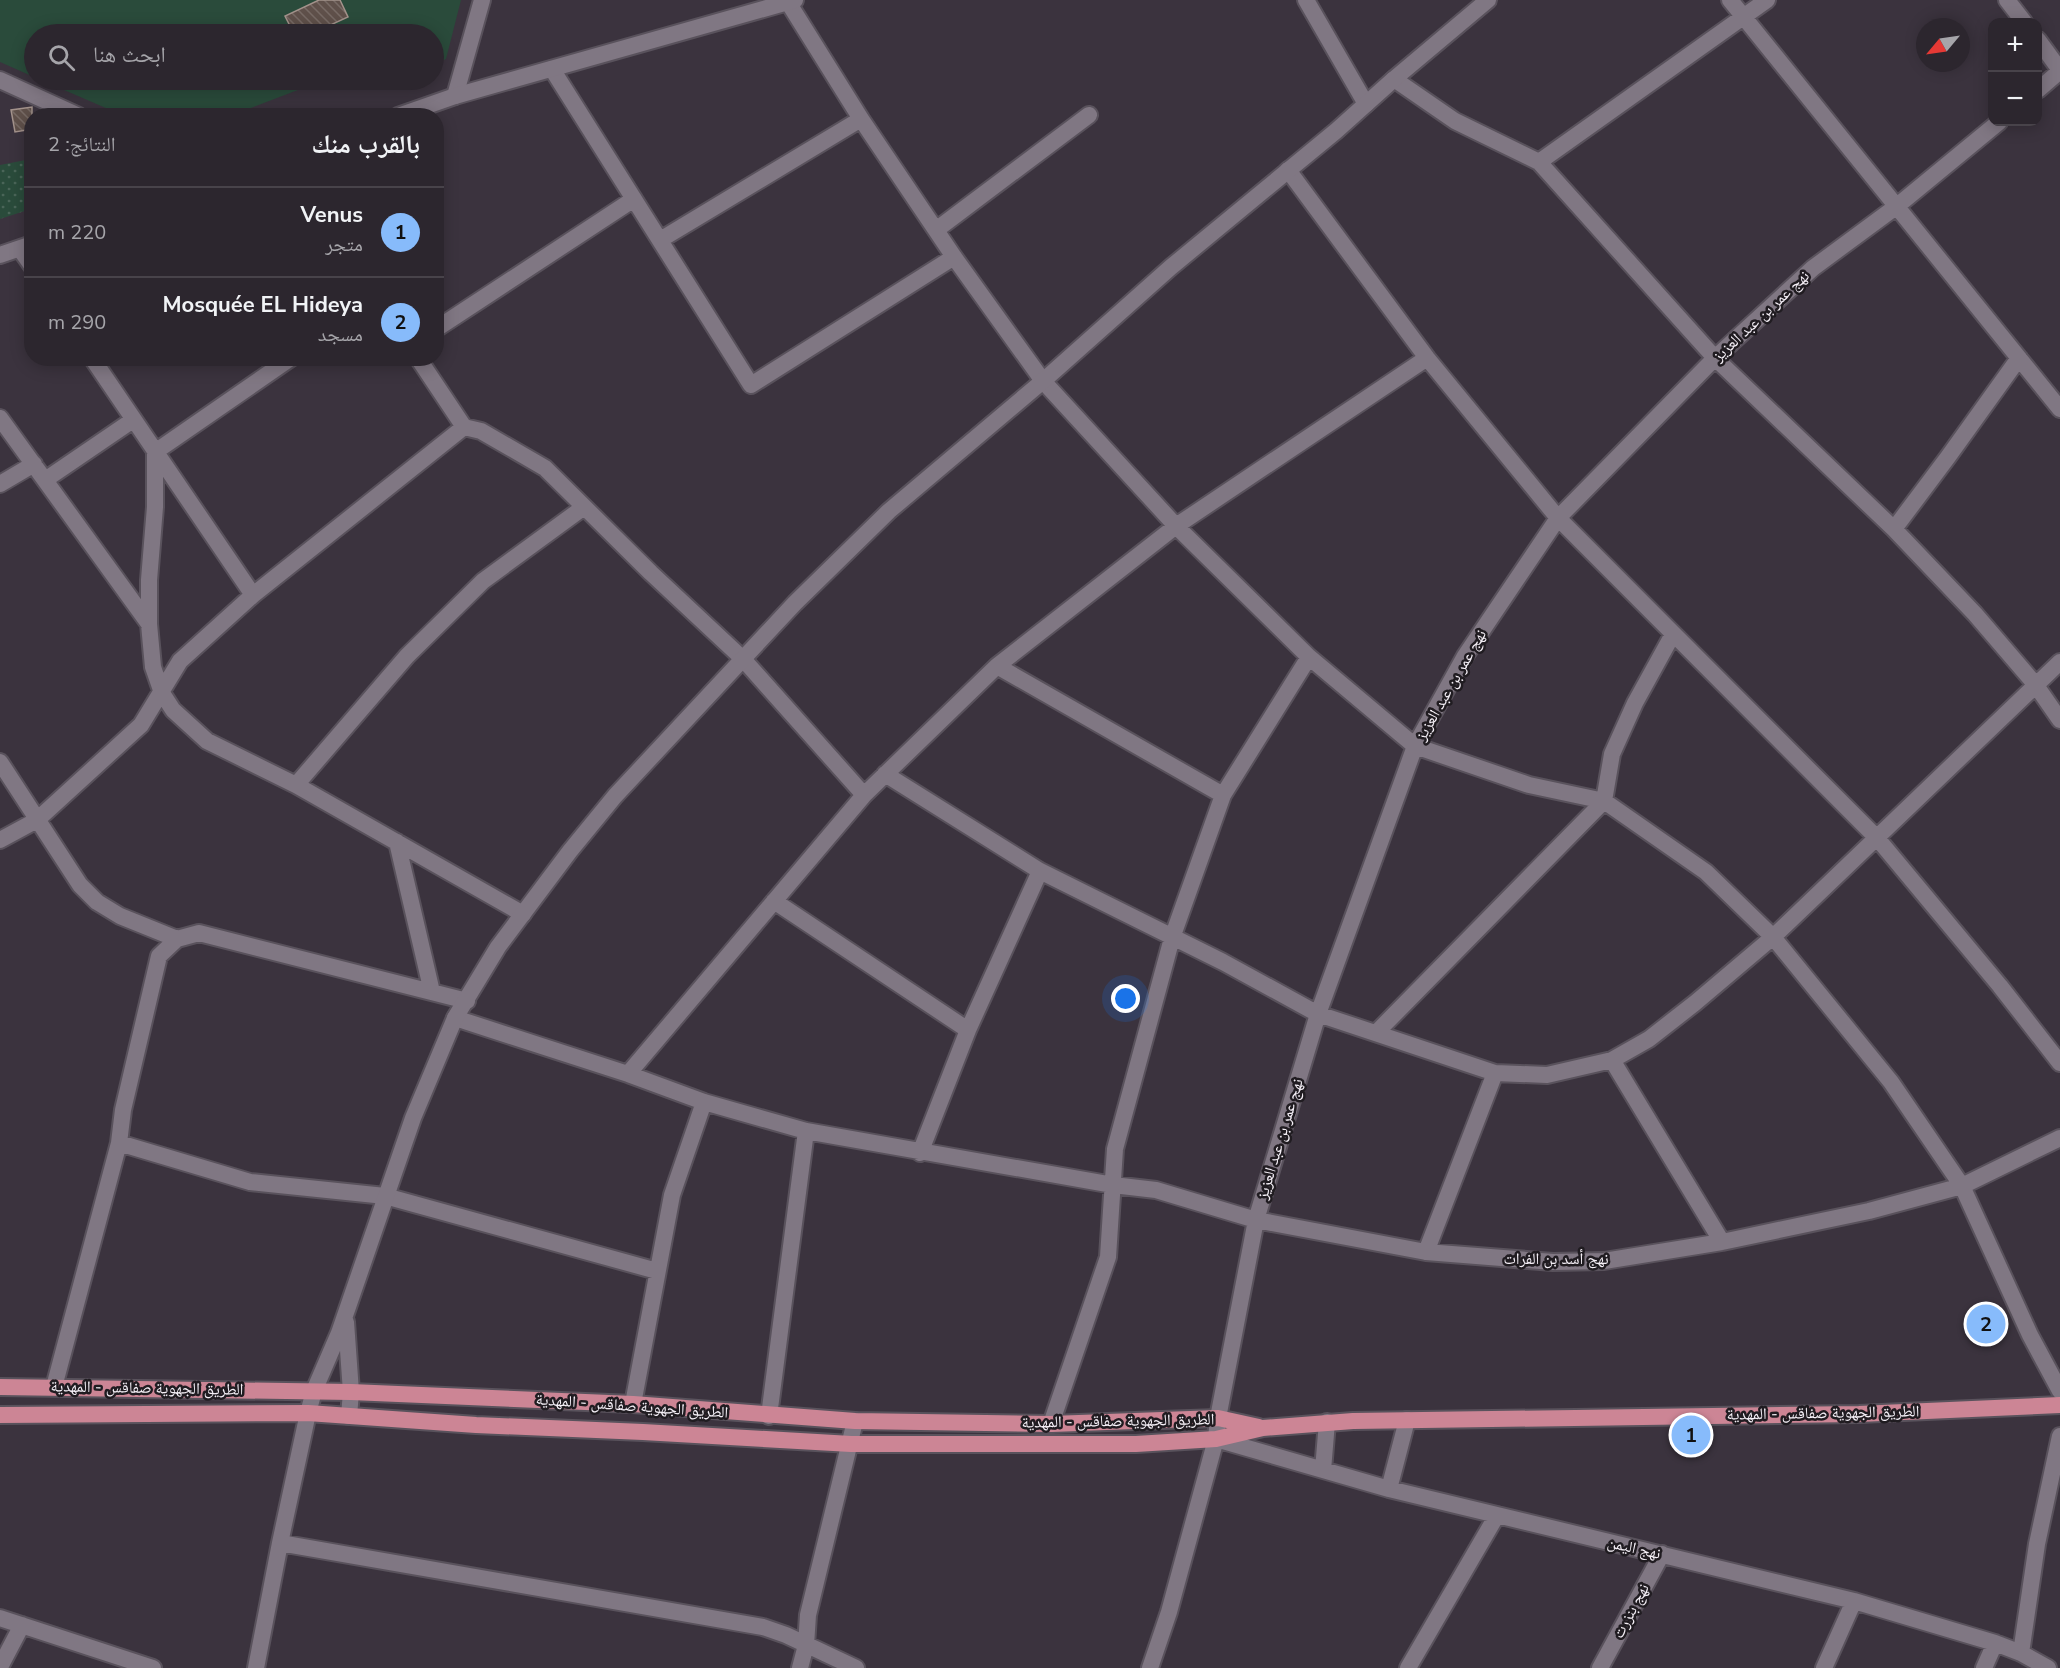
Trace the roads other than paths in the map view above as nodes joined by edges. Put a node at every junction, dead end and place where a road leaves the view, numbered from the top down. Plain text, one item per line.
1 (482, 0) edge
2 (1306, 0) edge
3 (1488, 0) edge
4 (1730, 0) edge
5 (1767, 0) edge
6 (2007, 0) edge
7 (792, 1) edge
8 (1744, 17) junction
9 (2021, 18) edge
10 (2042, 47) edge
11 (552, 69) junction
12 (2060, 71) edge
13 (1394, 79) junction
14 (0, 80) edge
15 (2042, 86) edge
16 (454, 96) junction
17 (1366, 104) junction
18 (61, 108) edge
19 (420, 108) edge
20 (1089, 115) dead end
21 (861, 119) junction
22 (1994, 126) edge
23 (1539, 162) junction
24 (1288, 170) junction
25 (634, 199) junction
26 (1896, 206) junction
27 (936, 230) junction
28 (660, 240) junction
29 (24, 247) edge
30 (0, 255) edge
31 (954, 257) junction
32 (444, 323) edge
33 (1427, 358) junction
34 (1715, 358) junction
35 (2019, 358) junction
36 (97, 366) edge
37 (279, 366) edge
38 (423, 366) edge
39 (1043, 381) junction
40 (2060, 410) edge
41 (0, 418) edge
42 (133, 420) junction
43 (464, 427) junction
44 (154, 452) junction
45 (34, 464) junction
46 (45, 480) junction
47 (0, 484) edge
48 (584, 507) junction
49 (1558, 518) junction
50 (1176, 526) junction
51 (1894, 529) junction
52 (253, 596) junction
53 (149, 624) junction
54 (1673, 634) junction
55 (1308, 657) junction
56 (742, 659) junction
57 (2060, 662) edge
58 (997, 666) junction
59 (2035, 684) junction
60 (162, 693) junction
61 (2060, 720) edge
62 (1415, 746) junction
63 (0, 762) edge
64 (885, 774) junction
65 (296, 785) junction
66 (864, 795) junction
67 (1223, 795) junction
68 (1604, 801) junction
69 (37, 820) junction
70 (1876, 838) junction
71 (0, 840) edge
72 (397, 842) junction
73 (1040, 871) junction
74 (774, 901) junction
75 (523, 914) junction
76 (1172, 938) junction
77 (1773, 938) junction
78 (177, 939) junction
79 (432, 992) junction
80 (466, 1001) junction
81 (1318, 1014) junction
82 (455, 1018) junction
83 (968, 1030) junction
84 (1376, 1033) junction
85 (1612, 1060) junction
86 (2060, 1063) edge
87 (1495, 1072) junction
88 (628, 1074) junction
89 (704, 1102) junction
90 (806, 1131) junction
91 (2060, 1138) edge
92 (119, 1143) junction
93 (920, 1153) junction
94 (1113, 1185) junction
95 (1962, 1186) junction
96 (385, 1196) junction
97 (1256, 1220) junction
98 (1722, 1242) junction
99 (1426, 1252) junction
100 (657, 1271) junction
101 (345, 1315) junction
102 (0, 1387) edge
103 (54, 1387) junction
104 (314, 1390) junction
105 (2060, 1391) edge
106 (351, 1392) junction
107 (633, 1404) junction
108 (2060, 1405) edge
109 (308, 1413) junction
110 (0, 1415) edge
111 (349, 1416) junction
112 (769, 1416) junction
113 (1218, 1418) junction
114 (1407, 1420) junction
115 (855, 1421) junction
116 (1327, 1422) junction
117 (1051, 1424) junction
118 (1263, 1428) junction
119 (2060, 1436) edge
120 (1216, 1439) junction
121 (851, 1444) junction
122 (1323, 1470) junction
123 (2055, 1487) edge
124 (1389, 1489) junction
125 (1497, 1515) junction
126 (280, 1543) junction
127 (1662, 1554) junction
128 (1854, 1601) junction
129 (0, 1618) edge
130 (22, 1625) junction
131 (1995, 1643) junction
132 (806, 1645) junction
133 (2021, 1653) junction
134 (0, 1667) edge
135 (153, 1668) edge
136 (256, 1668) edge
137 (800, 1668) edge
138 (856, 1668) edge
139 (1150, 1668) edge
140 (1408, 1668) edge
141 (1600, 1668) edge
142 (1824, 1668) edge
143 (1984, 1668) edge
144 (2048, 1668) edge

1 - 16 street
2 - 17 street
3 - 13 street
4 - 8 street
5 - 8 street
6 - 9 street
7 - 11 street
7 - 21 street
8 - 23 street
8 - 26 street
10 - 12 street
11 - 16 street
11 - 25 street
12 - 15 street
13 - 17 street
13 - 23 street
14 - 18 street
16 - 19 street
17 - 24 street
20 - 27 street
21 - 27 street
21 - 28 street
22 - 26 street, نهج عمر بن عبد العزيز
23 - 34 street
24 - 33 street
24 - 39 street
25 - 28 street
25 - 32 street
26 - 34 street, نهج عمر بن عبد العزيز
26 - 35 street
27 - 31 street
28 - 31 street
29 - 30 street
31 - 39 street
33 - 49 street
33 - 50 street
34 - 49 street, نهج عمر بن عبد العزيز
34 - 51 street
35 - 40 street
35 - 51 street
36 - 42 street
37 - 44 street
38 - 43 street
39 - 50 street
39 - 56 street
41 - 45 street
42 - 44 street
42 - 46 street
43 - 48 street
43 - 52 street
44 - 52 street
44 - 53 street
45 - 46 street
45 - 47 street
46 - 53 street
48 - 56 street
48 - 65 street
49 - 54 street
49 - 62 street, نهج عمر بن عبد العزيز
50 - 55 street
50 - 58 street
51 - 59 street
52 - 60 street
53 - 60 street
54 - 68 street
54 - 70 street
55 - 62 street
55 - 67 street
56 - 66 street
56 - 75 street
57 - 59 street
58 - 64 street
58 - 67 street
59 - 61 street
59 - 70 street
60 - 65 street
60 - 69 street
62 - 68 street
62 - 81 street, نهج عمر بن عبد العزيز
63 - 69 street
64 - 66 street
64 - 73 street
65 - 72 street
66 - 74 street
67 - 76 street
68 - 77 street
68 - 84 street
69 - 71 street
69 - 78 street
70 - 77 street
70 - 86 street
72 - 75 street
72 - 79 street
73 - 76 street
73 - 83 street
74 - 83 street
74 - 88 street
75 - 80 street
76 - 81 street
76 - 94 street
77 - 85 street
77 - 95 street
78 - 79 street
78 - 92 street
79 - 80 street
80 - 82 street
81 - 84 street
81 - 97 street, نهج عمر بن عبد العزيز
82 - 88 street, نهج أسد بن الفرات
82 - 96 street
83 - 93 street
84 - 87 street
85 - 87 street
85 - 98 street
87 - 99 street
88 - 89 street, نهج أسد بن الفرات
89 - 90 street, نهج أسد بن الفرات
89 - 100 street
90 - 93 street, نهج أسد بن الفرات
90 - 112 street
91 - 95 street, نهج أسد بن الفرات
92 - 96 street
92 - 103 street
93 - 94 street, نهج أسد بن الفرات
94 - 97 street, نهج أسد بن الفرات
94 - 117 street
95 - 98 street, نهج أسد بن الفرات
95 - 105 street
96 - 100 street
96 - 101 street
97 - 99 street, نهج أسد بن الفرات
97 - 113 street, نهج عمر بن عبد العزيز
98 - 99 street, نهج أسد بن الفرات
100 - 107 street
101 - 104 street
101 - 106 street
102 - 103 main road, الطريق الجهوية صفاقس - المهدية
103 - 104 main road, الطريق الجهوية صفاقس - المهدية
104 - 106 main road, الطريق الجهوية صفاقس - المهدية
104 - 109 street
106 - 107 main road, الطريق الجهوية صفاقس - المهدية
106 - 111 street
107 - 112 main road, الطريق الجهوية صفاقس - المهدية
108 - 114 main road, الطريق الجهوية صفاقس - المهدية
109 - 110 main road, الطريق الجهوية صفاقس - المهدية
109 - 111 main road, الطريق الجهوية صفاقس - المهدية
109 - 126 street
111 - 121 main road, الطريق الجهوية صفاقس - المهدية
112 - 115 main road, الطريق الجهوية صفاقس - المهدية
113 - 117 main road, الطريق الجهوية صفاقس - المهدية
113 - 118 main road, الطريق الجهوية صفاقس - المهدية
113 - 120 street, نهج عمر بن عبد العزيز
114 - 116 main road, الطريق الجهوية صفاقس - المهدية
114 - 124 street
115 - 117 main road, الطريق الجهوية صفاقس - المهدية
115 - 121 street
116 - 118 main road, الطريق الجهوية صفاقس - المهدية
116 - 122 street
118 - 120 main road, الطريق الجهوية صفاقس - المهدية
119 - 123 street
120 - 121 main road, الطريق الجهوية صفاقس - المهدية
120 - 122 street, نهج اليمن
120 - 139 street, نهج عمر بن عبد العزيز
121 - 132 street
122 - 124 street, نهج اليمن
123 - 133 street
124 - 125 street, نهج اليمن
125 - 127 street, نهج اليمن
125 - 140 street
126 - 132 street
126 - 136 street
127 - 128 street, نهج اليمن
127 - 141 street, نهج بنزرت
128 - 131 street, نهج اليمن
128 - 142 street
129 - 130 street
130 - 134 street
130 - 135 street
131 - 133 street, نهج اليمن
131 - 143 street
132 - 137 street
132 - 138 street
133 - 144 street, نهج اليمن

